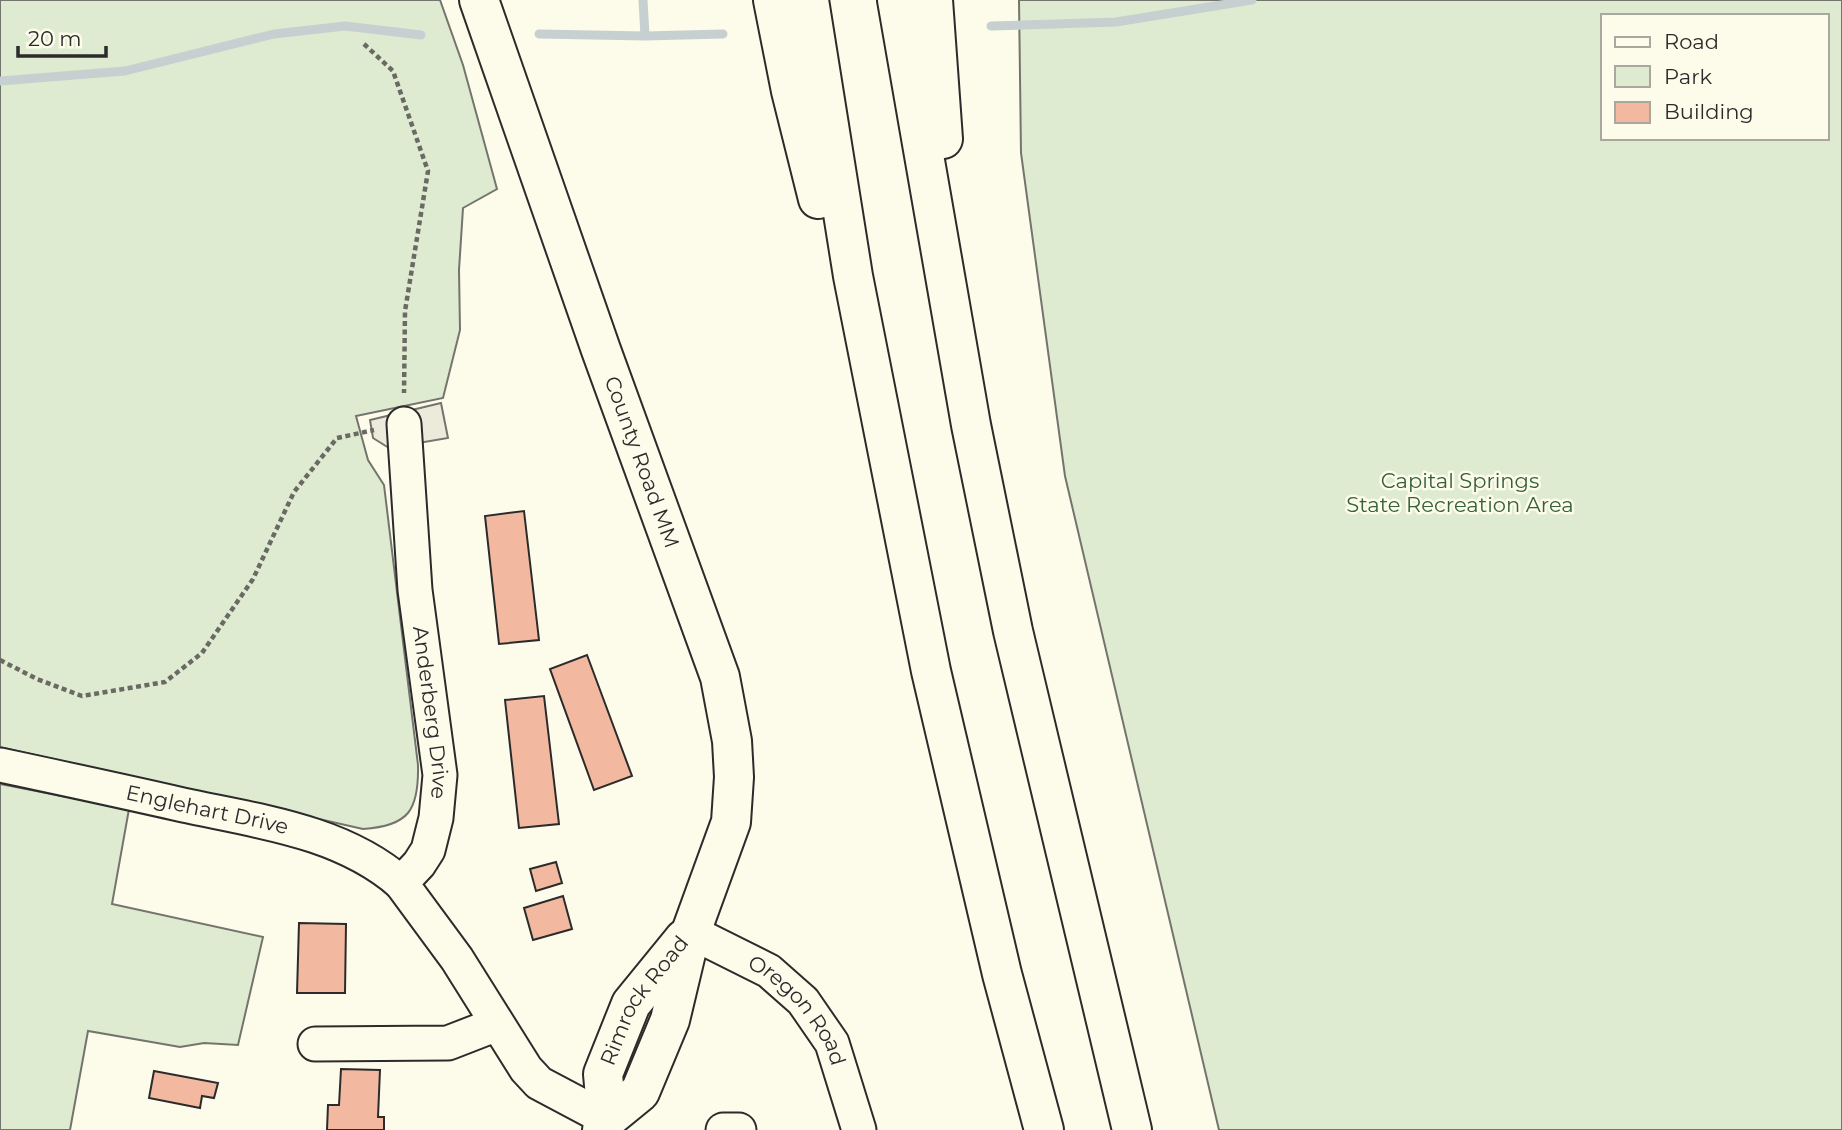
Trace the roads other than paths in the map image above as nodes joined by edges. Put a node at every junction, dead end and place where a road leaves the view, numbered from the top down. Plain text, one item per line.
1 (479, 0) edge
2 (773, 0) edge
3 (809, 0) edge
4 (897, 0) edge
5 (933, 0) edge
6 (404, 424) road end
7 (1003, 578) junction
8 (919, 607) junction
9 (0, 765) edge
10 (401, 883) junction
11 (691, 932) junction
12 (497, 1024) junction
13 (315, 1044) dead end
14 (604, 1125) edge
15 (723, 1130) edge
16 (739, 1130) edge
17 (859, 1130) edge
18 (1044, 1130) edge
19 (1132, 1130) edge

1 - 11 main road, County Road MM
2 - 8 main road
3 - 8 main road
4 - 7 main road
5 - 7 main road
6 - 10 street, Anderberg Drive
7 - 19 main road
8 - 18 main road
9 - 10 street, Englehart Drive
10 - 12 street
11 - 14 main road, Rimrock Road
11 - 17 street, Oregon Road
12 - 13 street
12 - 14 street
15 - 16 street

